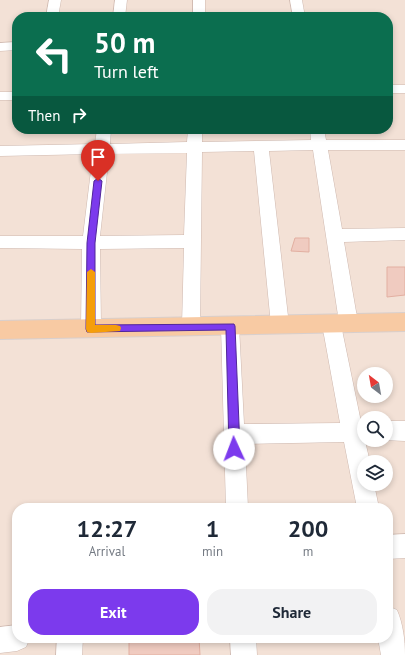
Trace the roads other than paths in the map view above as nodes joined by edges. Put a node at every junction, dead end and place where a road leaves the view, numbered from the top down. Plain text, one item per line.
1 (55, 0) edge
2 (121, 0) edge
3 (199, 0) edge
4 (296, 0) edge
5 (53, 12) edge
6 (119, 12) edge
7 (199, 12) edge
8 (298, 12) edge
9 (12, 46) edge
10 (0, 47) edge
11 (393, 89) edge
12 (405, 89) edge
13 (0, 96) edge
14 (12, 96) edge
15 (104, 134) edge
16 (195, 134) edge
17 (318, 137) edge
18 (405, 145) edge
19 (262, 146) junction
20 (194, 148) junction
21 (102, 150) junction
22 (0, 151) edge
23 (405, 234) edge
24 (334, 236) junction
25 (192, 241) junction
26 (0, 242) edge
27 (91, 243) junction
28 (405, 322) edge
29 (340, 324) junction
30 (280, 325) junction
31 (191, 326) junction
32 (230, 326) junction
33 (91, 329) junction
34 (0, 330) edge
35 (357, 421) edge
36 (405, 430) edge
37 (393, 431) edge
38 (357, 432) edge
39 (234, 434) junction
40 (361, 447) edge
41 (237, 503) edge
42 (367, 503) edge
43 (405, 546) edge
44 (393, 547) edge
45 (12, 639) edge
46 (0, 640) edge
47 (70, 643) edge
48 (243, 643) edge
49 (392, 643) edge
50 (69, 655) edge
51 (244, 655) edge
52 (394, 655) edge

1 - 5 street
2 - 6 street
3 - 7 street
4 - 8 street
9 - 10 street
11 - 12 street
13 - 14 street
15 - 21 street
16 - 20 street
17 - 18 street
17 - 19 street
17 - 24 street
19 - 20 street
19 - 30 street
20 - 21 street
20 - 25 street
21 - 22 street
21 - 27 street
23 - 24 street
24 - 29 street
25 - 27 street
25 - 31 street
26 - 27 street
27 - 33 street
28 - 29 main road
29 - 30 main road
29 - 35 street
30 - 32 main road
31 - 32 main road
31 - 33 main road
32 - 39 street
33 - 34 main road
36 - 37 street
38 - 39 street
39 - 41 street
40 - 42 street
43 - 44 street
45 - 46 street
47 - 50 street
48 - 51 street
49 - 52 street

